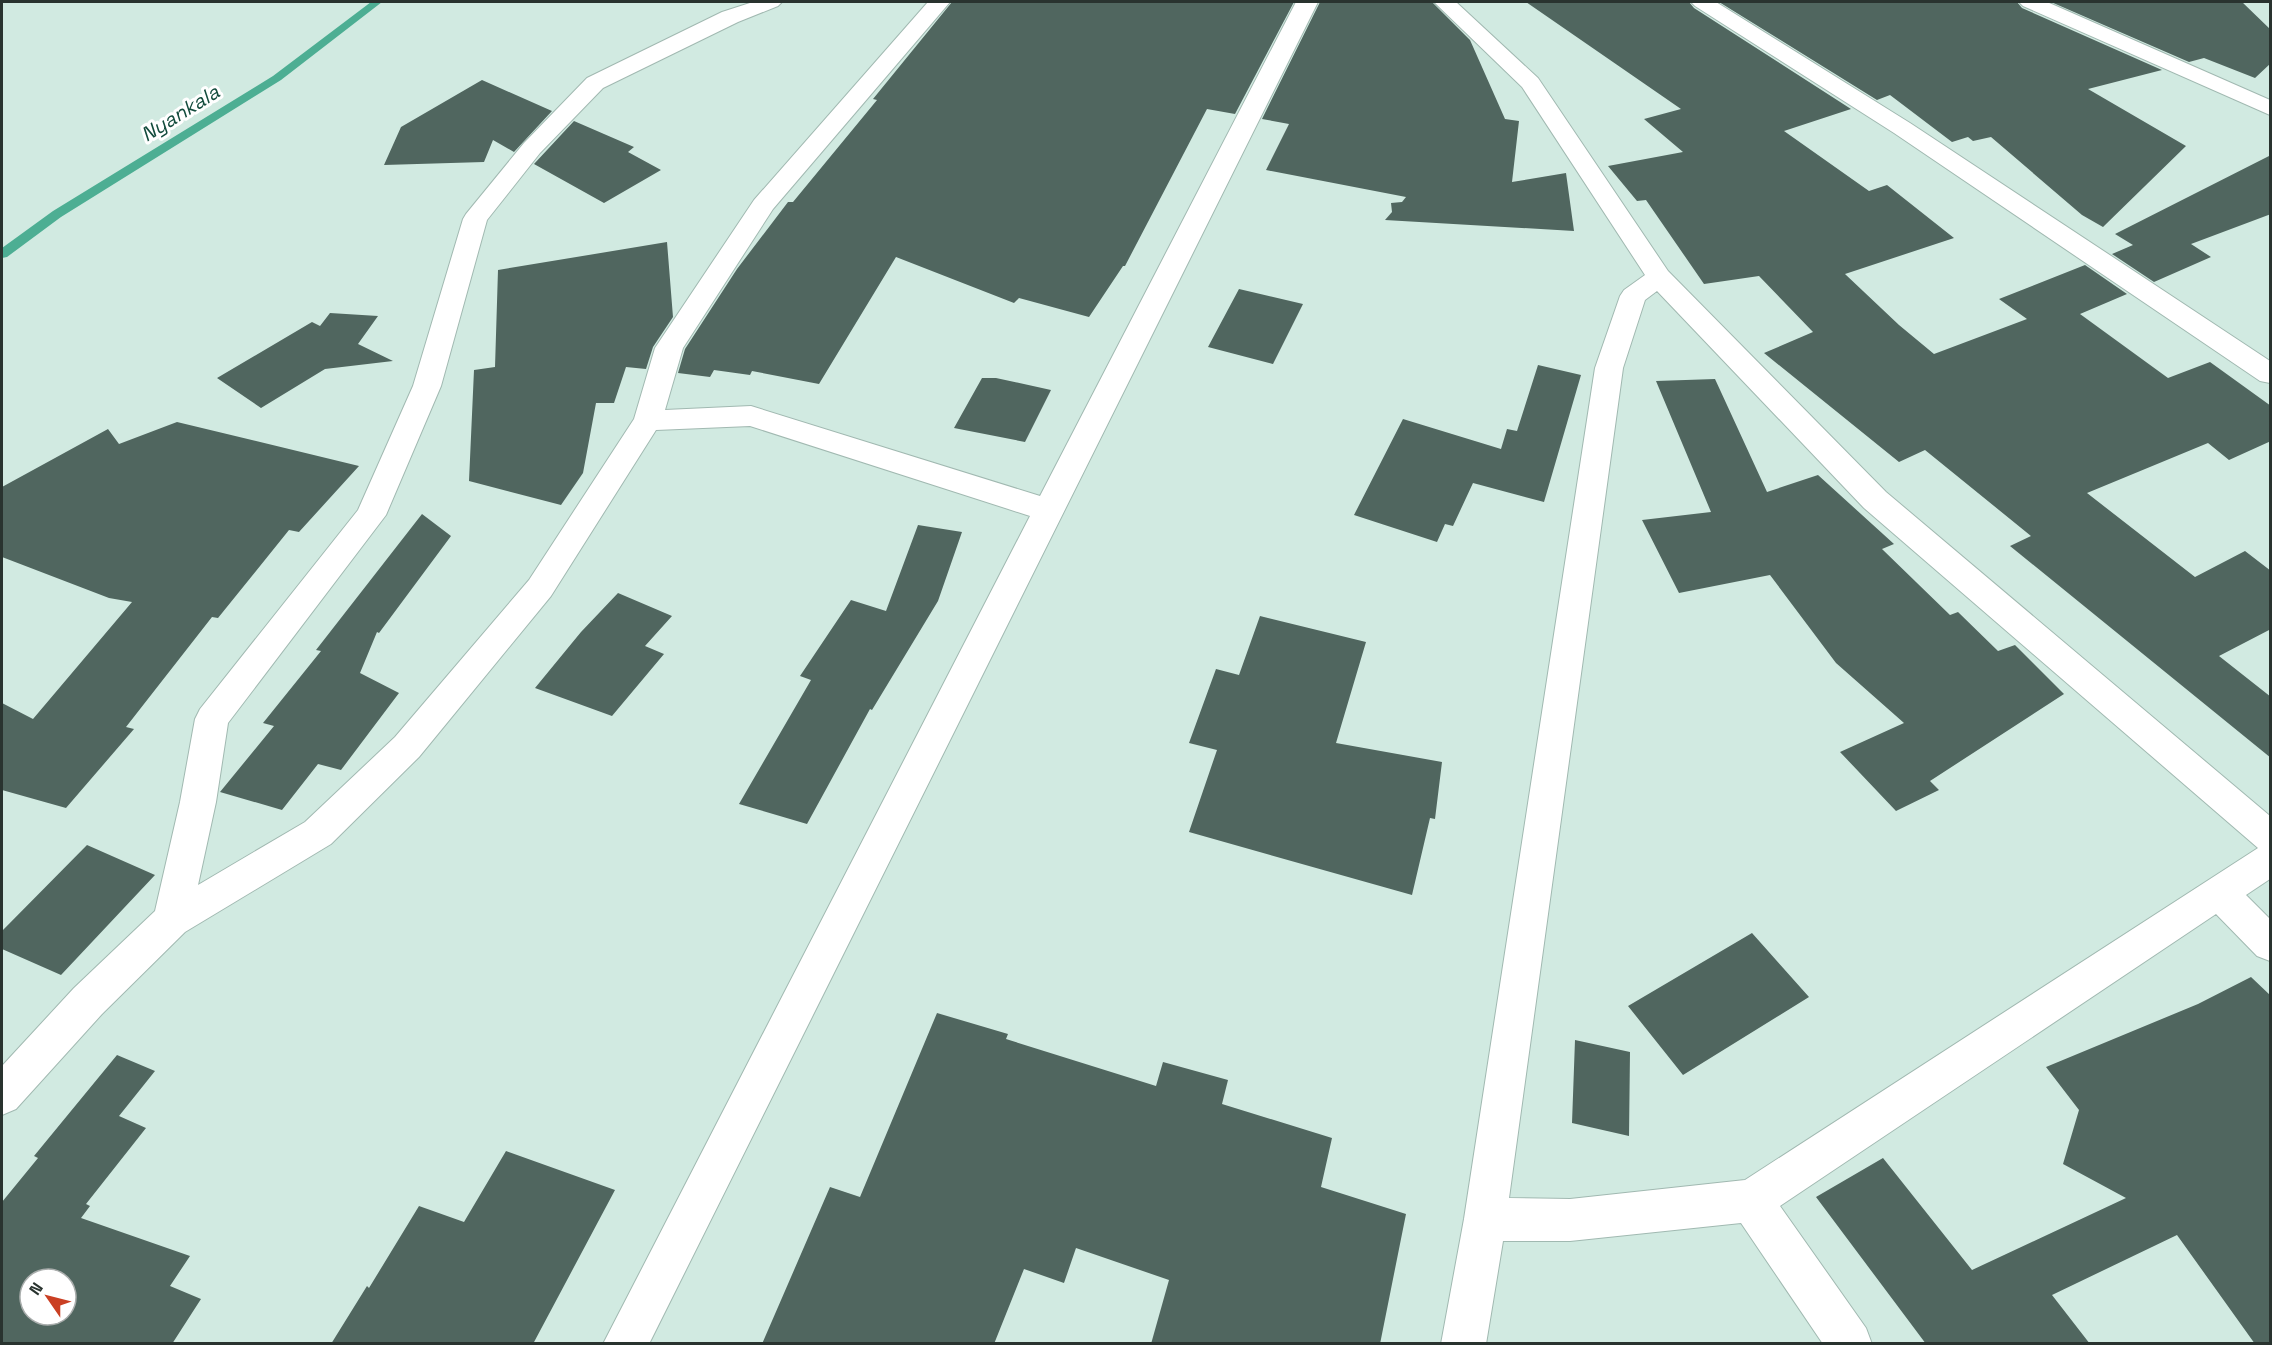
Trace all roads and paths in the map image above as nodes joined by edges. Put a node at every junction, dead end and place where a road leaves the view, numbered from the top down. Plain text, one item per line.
1 (771, 2) edge
2 (939, 2) edge
3 (1307, 2) edge
4 (1444, 2) edge
5 (1702, 2) edge
6 (2030, 2) edge
7 (2271, 108) edge
8 (1659, 277) junction
9 (2271, 374) edge
10 (648, 420) junction
11 (1048, 510) junction
12 (2271, 837) edge
13 (2271, 860) edge
14 (2219, 892) junction
15 (172, 920) junction
16 (2271, 944) edge
17 (2, 1095) edge
18 (1751, 1201) junction
19 (1485, 1219) junction
20 (625, 1344) edge
21 (1463, 1344) edge
22 (1850, 1344) edge

1 - 15 street
2 - 10 street
3 - 11 street
4 - 8 street
5 - 9 street
6 - 7 street
8 - 12 street
8 - 19 street
10 - 11 street
10 - 15 street
11 - 20 street
13 - 14 street
14 - 16 street
14 - 18 street
15 - 17 street
18 - 19 street
18 - 22 street
19 - 21 street

